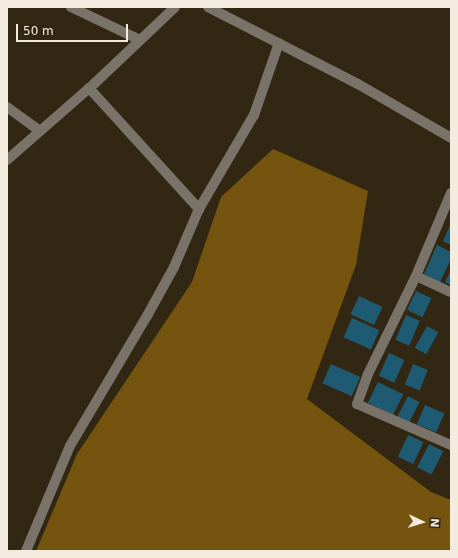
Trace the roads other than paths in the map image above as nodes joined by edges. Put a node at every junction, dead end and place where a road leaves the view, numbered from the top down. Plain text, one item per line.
1 (71, 7) edge
2 (175, 7) edge
3 (208, 7) edge
4 (140, 40) junction
5 (278, 43) junction
6 (89, 88) junction
7 (7, 107) edge
8 (40, 130) junction
9 (451, 138) edge
10 (7, 160) edge
11 (451, 193) edge
12 (199, 209) junction
13 (416, 276) junction
14 (451, 292) edge
15 (451, 445) edge
16 (26, 551) edge

1 - 4 street
2 - 4 street
3 - 5 street
4 - 6 street
5 - 9 street
5 - 12 street
6 - 8 street
6 - 12 street
7 - 8 street
8 - 10 street
11 - 13 street
12 - 16 street
13 - 14 street
13 - 15 street

